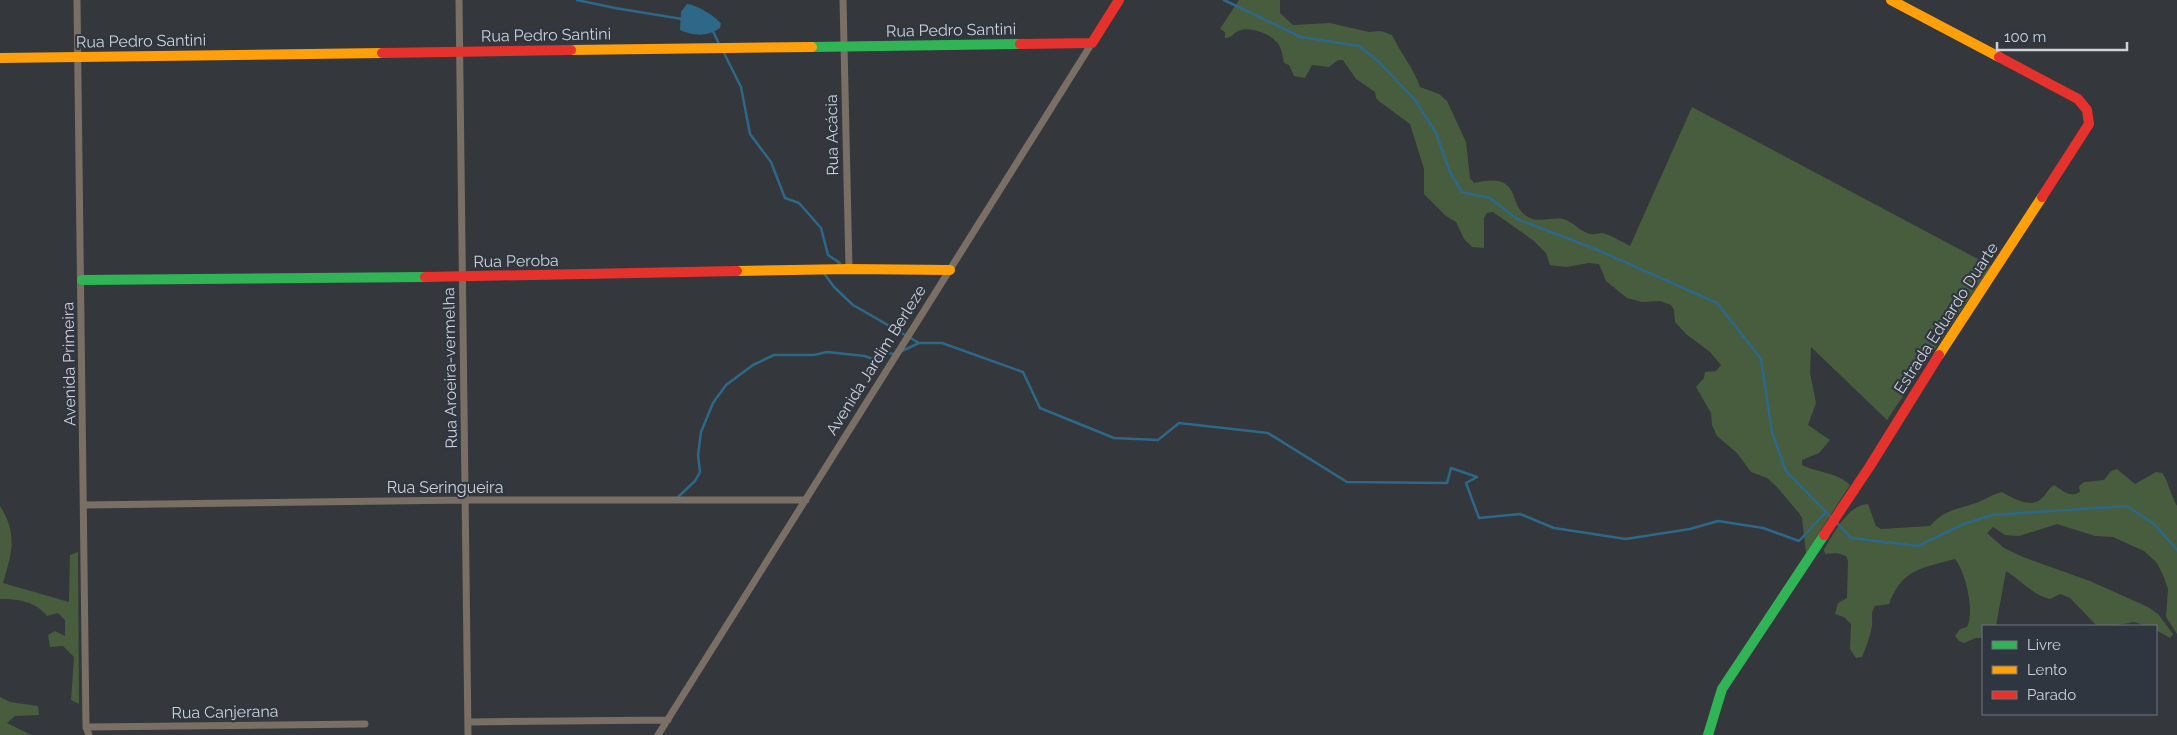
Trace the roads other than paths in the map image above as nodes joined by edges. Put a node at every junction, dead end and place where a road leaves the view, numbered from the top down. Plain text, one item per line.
1 (77, 0) edge
2 (458, 0) edge
3 (844, 0) edge
4 (1119, 0) edge
5 (1891, 0) edge
6 (1092, 43) junction
7 (844, 46) junction
8 (459, 52) junction
9 (78, 57) junction
10 (0, 58) edge
11 (849, 269) junction
12 (950, 270) junction
13 (462, 277) junction
14 (82, 280) junction
15 (465, 500) junction
16 (806, 500) junction
17 (84, 505) junction
18 (668, 720) junction
19 (468, 722) junction
20 (365, 724) dead end
21 (86, 727) junction
22 (89, 735) edge
23 (468, 735) edge
24 (658, 735) edge
25 (1708, 735) edge

1 - 9 street, Avenida Primeira
2 - 8 street, Rua Aroeira-vermelha
3 - 7 street, Rua Acácia
4 - 6 street, Avenida Jardim Berleze
5 - 25 street, Estrada Eduardo Duarte
6 - 7 street, Rua Pedro Santini
6 - 12 street, Avenida Jardim Berleze
7 - 8 street, Rua Pedro Santini
7 - 11 street, Rua Acácia
8 - 9 street, Rua Pedro Santini
8 - 13 street, Rua Aroeira-vermelha
9 - 10 street, Rua Pedro Santini
9 - 14 street, Avenida Primeira
11 - 12 street, Rua Peroba
11 - 13 street, Rua Peroba
12 - 16 street, Avenida Jardim Berleze
13 - 14 street, Rua Peroba
13 - 15 street, Rua Aroeira-vermelha
14 - 17 street, Avenida Primeira
15 - 16 street, Rua Seringueira
15 - 17 street, Rua Seringueira
15 - 19 street, Rua Aroeira-vermelha
16 - 18 street, Avenida Jardim Berleze
17 - 21 street, Avenida Primeira
18 - 19 street
18 - 24 street, Avenida Jardim Berleze
19 - 23 street, Rua Aroeira-vermelha
20 - 21 street, Rua Canjerana
21 - 22 street

